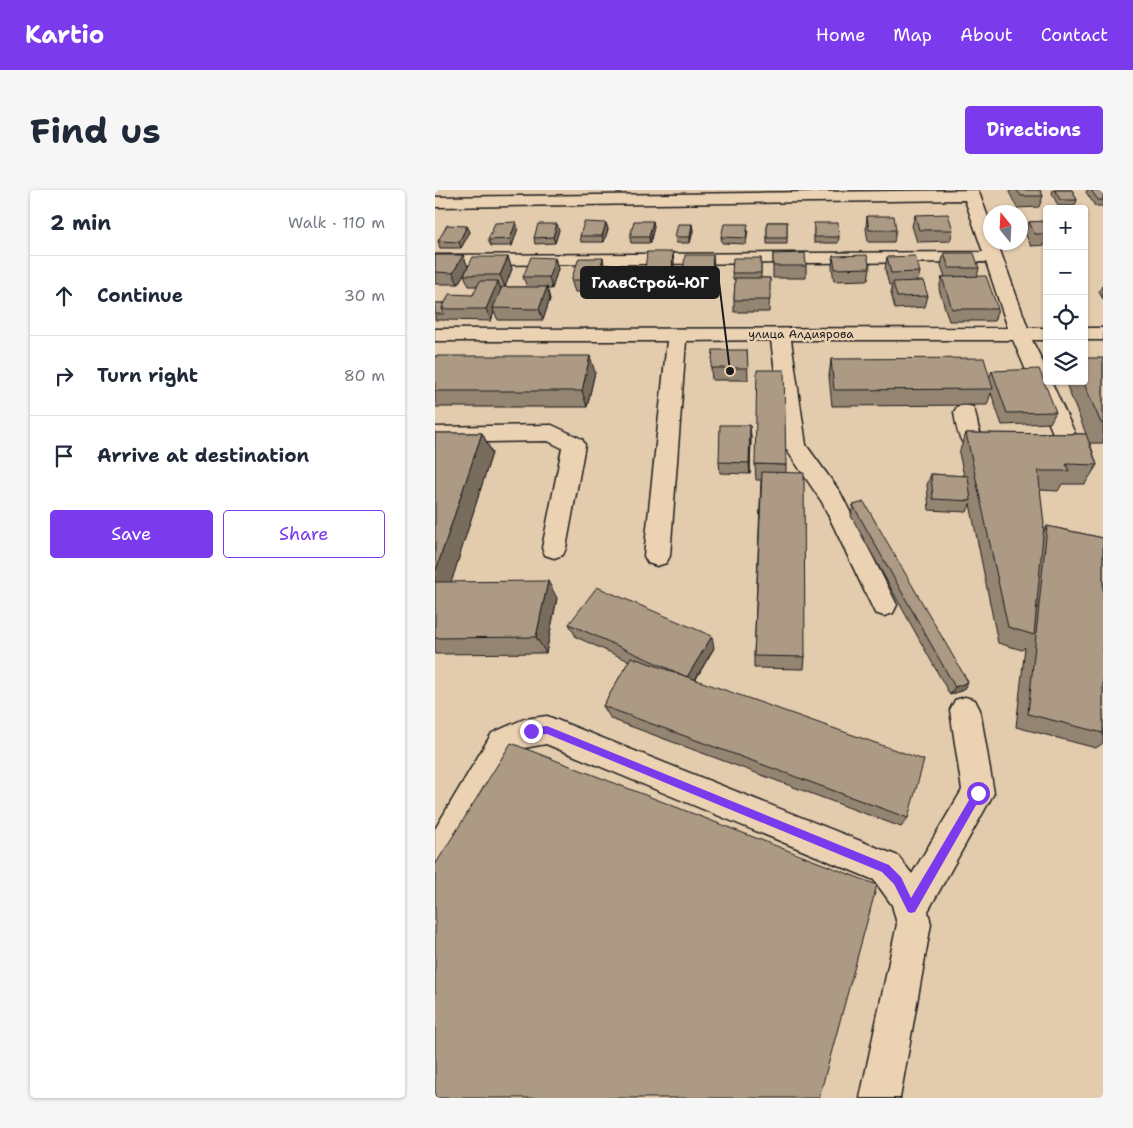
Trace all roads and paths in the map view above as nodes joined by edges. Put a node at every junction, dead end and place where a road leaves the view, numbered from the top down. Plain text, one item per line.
1 (971, 192) edge
2 (435, 202) edge
3 (994, 257) junction
4 (435, 260) edge
5 (780, 334) junction
6 (1020, 334) junction
7 (1043, 334) edge
8 (1088, 334) edge
9 (1103, 334) edge
10 (435, 335) edge
11 (677, 335) junction
12 (965, 412) dead end
13 (435, 435) edge
14 (554, 548) dead end
15 (657, 556) dead end
16 (884, 605) dead end
17 (965, 710) dead end
18 (435, 860) edge
19 (911, 908) junction
20 (880, 1098) edge

1 - 2 street
1 - 3 street
3 - 4 street
3 - 6 street
5 - 6 street, улица Алдиярова
5 - 11 street, улица Алдиярова
5 - 16 street
6 - 7 street, улица Алдиярова
6 - 12 street
8 - 9 street
10 - 11 street, улица Алдиярова
11 - 15 street
13 - 14 street
17 - 19 street
18 - 19 street
19 - 20 street

